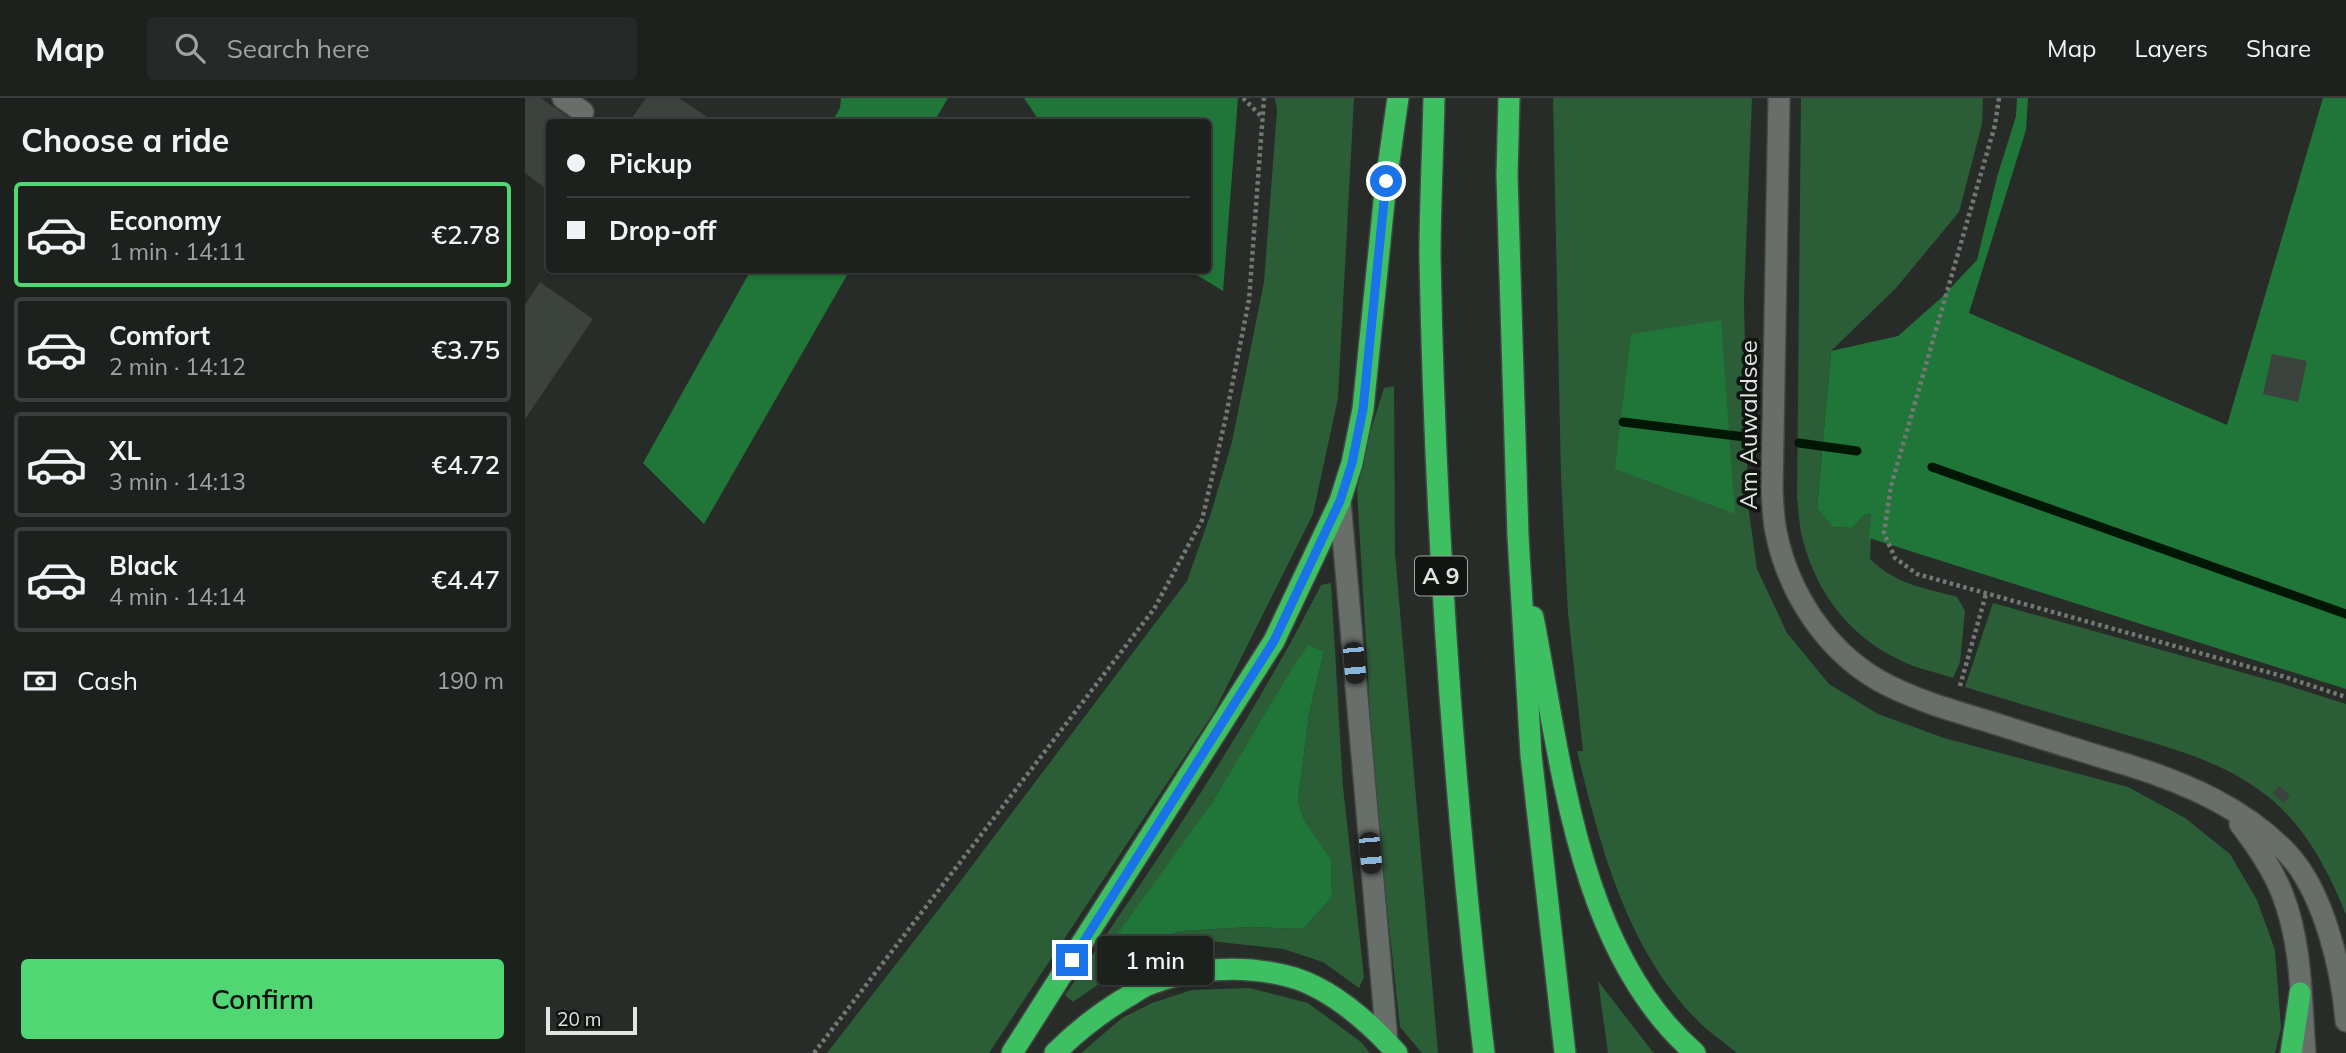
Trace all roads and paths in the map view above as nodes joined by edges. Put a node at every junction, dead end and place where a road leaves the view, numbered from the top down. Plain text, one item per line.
1 (563, 98) edge
2 (1243, 98) edge
3 (1264, 98) edge
4 (1398, 98) edge
5 (1434, 98) edge
6 (1509, 98) edge
7 (1779, 98) edge
8 (1999, 98) edge
9 (583, 112) dead end
10 (1263, 118) junction
11 (1340, 501) junction
12 (1518, 536) junction
13 (1986, 593) junction
14 (2346, 697) edge
15 (1953, 710) junction
16 (2226, 806) junction
17 (2300, 993) junction
18 (2346, 1021) edge
19 (1392, 1048) edge
20 (814, 1053) edge
21 (1012, 1053) edge
22 (1055, 1053) edge
23 (1484, 1053) edge
24 (1565, 1053) edge
25 (1695, 1053) edge
26 (2291, 1053) edge
27 (2305, 1053) edge

1 - 9 street
2 - 10 path
3 - 10 path
4 - 11 highway
5 - 23 highway, A 9
6 - 12 highway
7 - 15 street, Am Auwaldsee
8 - 13 path
10 - 20 path
11 - 19 street
11 - 21 highway
12 - 24 highway
12 - 25 highway
13 - 14 path
13 - 15 path
15 - 16 street, Am Auwaldsee
16 - 17 street, Am Auwaldsee
16 - 18 street, Am Auwaldsee
17 - 26 highway
17 - 27 street, Am Auwaldsee
19 - 22 highway

